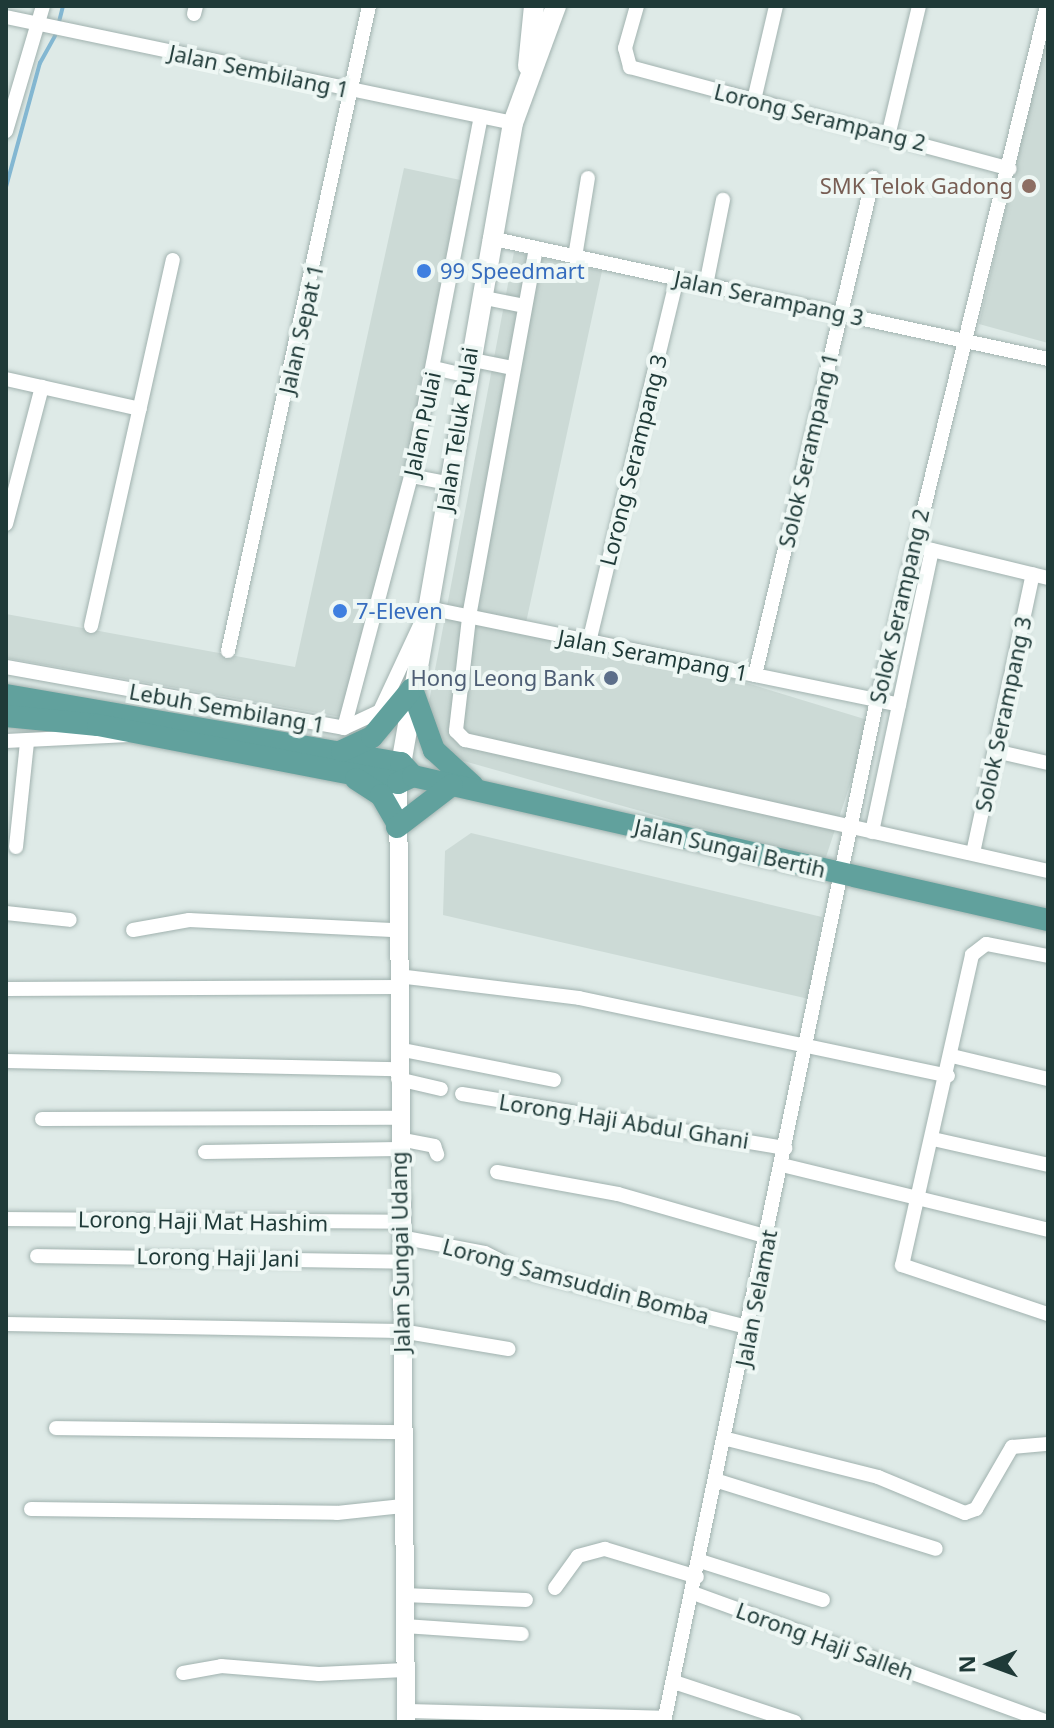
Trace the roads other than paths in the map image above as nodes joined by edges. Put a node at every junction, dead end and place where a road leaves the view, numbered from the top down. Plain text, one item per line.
1 (43, 6) edge
2 (369, 6) edge
3 (534, 6) edge
4 (556, 6) edge
5 (637, 6) edge
6 (776, 6) edge
7 (919, 6) edge
8 (1047, 6) edge
9 (6, 17) edge
10 (38, 25) junction
11 (1045, 28) edge
12 (527, 78) junction
13 (356, 91) junction
14 (754, 100) junction
15 (481, 117) junction
16 (513, 123) junction
17 (6, 131) edge
18 (889, 132) junction
19 (1010, 169) junction
20 (588, 178) dead end
21 (873, 178) dead end
22 (723, 200) dead end
23 (490, 238) junction
24 (536, 248) junction
25 (575, 257) junction
26 (173, 260) dead end
27 (677, 278) junction
28 (706, 285) junction
29 (480, 297) junction
30 (525, 306) junction
31 (841, 314) junction
32 (965, 341) junction
33 (1048, 359) edge
34 (467, 367) junction
35 (434, 368) junction
36 (513, 368) junction
37 (6, 379) edge
38 (42, 387) junction
39 (140, 409) junction
40 (411, 476) junction
41 (448, 483) junction
42 (6, 524) edge
43 (912, 545) junction
44 (932, 550) junction
45 (1033, 574) junction
46 (1048, 578) edge
47 (428, 608) junction
48 (469, 618) junction
49 (91, 626) dead end
50 (589, 642) junction
51 (228, 651) dead end
52 (6, 667) edge
53 (755, 675) junction
54 (412, 689) junction
55 (6, 695) edge
56 (877, 700) junction
57 (899, 705) junction
58 (6, 716) edge
59 (344, 728) junction
60 (140, 733) junction
61 (6, 741) edge
62 (27, 742) junction
63 (995, 751) junction
64 (341, 761) junction
65 (1048, 763) edge
66 (404, 774) junction
67 (452, 785) junction
68 (482, 792) junction
69 (397, 825) junction
70 (850, 827) junction
71 (872, 832) junction
72 (16, 847) dead end
73 (973, 853) junction
74 (1048, 871) edge
75 (840, 873) junction
76 (6, 913) edge
77 (70, 920) dead end
78 (1048, 920) edge
79 (133, 930) dead end
80 (397, 930) junction
81 (1048, 956) edge
82 (398, 982) junction
83 (6, 989) edge
84 (805, 1047) junction
85 (398, 1049) junction
86 (952, 1056) junction
87 (6, 1061) edge
88 (398, 1074) junction
89 (948, 1076) junction
90 (1048, 1079) edge
91 (554, 1080) dead end
92 (441, 1089) dead end
93 (462, 1094) dead end
94 (399, 1118) junction
95 (42, 1119) dead end
96 (933, 1139) junction
97 (399, 1144) junction
98 (786, 1148) junction
99 (205, 1152) dead end
100 (437, 1154) dead end
101 (782, 1165) junction
102 (1048, 1165) edge
103 (497, 1172) dead end
104 (918, 1202) junction
105 (6, 1219) edge
106 (400, 1230) junction
107 (1048, 1230) edge
108 (768, 1237) junction
109 (37, 1256) dead end
110 (400, 1262) junction
111 (1048, 1314) edge
112 (6, 1324) edge
113 (751, 1328) junction
114 (401, 1331) junction
115 (509, 1349) dead end
116 (56, 1428) dead end
117 (402, 1432) junction
118 (727, 1439) junction
119 (1048, 1444) edge
120 (718, 1481) junction
121 (403, 1506) junction
122 (31, 1509) dead end
123 (936, 1549) dead end
124 (700, 1561) junction
125 (697, 1577) junction
126 (555, 1588) dead end
127 (693, 1593) junction
128 (404, 1595) junction
129 (526, 1600) dead end
130 (823, 1600) dead end
131 (404, 1626) junction
132 (522, 1634) dead end
133 (405, 1670) junction
134 (183, 1673) dead end
135 (674, 1682) junction
136 (406, 1716) edge
137 (664, 1720) edge
138 (795, 1722) edge
139 (1047, 1722) edge

1 - 10 street
2 - 13 street, Jalan Sepat 1
3 - 12 main road, Jalan Teluk Pulai
4 - 12 main road, Jalan Teluk Pulai
5 - 14 street, Lorong Serampang 2
6 - 14 street
7 - 18 street
8 - 11 street, Solok Serampang 2
9 - 10 street, Jalan Sembilang 1
10 - 13 street, Jalan Sembilang 1
10 - 17 street
11 - 19 street, Solok Serampang 2
12 - 16 main road, Jalan Teluk Pulai
13 - 15 street, Jalan Sembilang 1
13 - 51 street, Jalan Sepat 1
14 - 18 street, Lorong Serampang 2
15 - 16 street, Jalan Sembilang 1
15 - 35 street, Jalan Pulai
16 - 23 main road, Jalan Teluk Pulai
18 - 19 street, Lorong Serampang 2
19 - 32 street, Solok Serampang 2
20 - 25 street
21 - 31 street, Solok Serampang 1
22 - 28 street
23 - 24 street, Jalan Serampang 3
23 - 29 main road, Jalan Teluk Pulai
24 - 25 street, Jalan Serampang 3
24 - 30 street, Jalan Teluk Pulai
25 - 27 street, Jalan Serampang 3
26 - 39 street
27 - 28 street, Jalan Serampang 3
27 - 50 street, Lorong Serampang 3
28 - 31 street, Jalan Serampang 3
29 - 30 street
29 - 34 main road, Jalan Teluk Pulai
30 - 36 street, Jalan Teluk Pulai
31 - 32 street, Jalan Serampang 3
31 - 53 street, Solok Serampang 1
32 - 33 street, Jalan Serampang 3
32 - 43 street, Solok Serampang 2
34 - 35 street
34 - 36 street
34 - 41 main road, Jalan Teluk Pulai
35 - 40 street, Jalan Pulai
36 - 48 street, Jalan Teluk Pulai
37 - 38 street
38 - 39 street
38 - 42 street
39 - 49 street
40 - 41 street
40 - 59 street, Jalan Pulai
41 - 47 main road, Jalan Teluk Pulai
43 - 44 street
43 - 56 street, Solok Serampang 2
44 - 45 street
44 - 57 street
45 - 46 street
45 - 63 street, Solok Serampang 3
47 - 48 street, Jalan Serampang 1
47 - 54 main road, Jalan Teluk Pulai
47 - 59 street, Lebuh Sembilang 1
48 - 50 street, Jalan Serampang 1
48 - 70 street, Jalan Teluk Pulai
50 - 53 street, Jalan Serampang 1
52 - 59 street, Lebuh Sembilang 1
53 - 56 street, Jalan Serampang 1
54 - 64 main road
54 - 66 main road, Jalan Teluk Pulai
54 - 68 main road
55 - 64 main road, Jalan Sungai Bertih
56 - 57 street, Jalan Serampang 1
56 - 70 street, Solok Serampang 2
57 - 71 street
58 - 60 main road, Jalan Sungai Bertih
60 - 62 street
60 - 64 main road, Jalan Sungai Bertih
61 - 62 street
62 - 72 street
63 - 65 street
63 - 73 street, Solok Serampang 3
64 - 66 main road, Jalan Sungai Bertih
64 - 69 main road
66 - 67 main road, Jalan Sungai Bertih
66 - 69 street, Jalan Sungai Udang
67 - 68 main road, Jalan Sungai Bertih
67 - 69 main road
68 - 75 main road, Jalan Sungai Bertih
69 - 80 street, Jalan Sungai Udang
70 - 71 street
70 - 75 street, Solok Serampang 2
71 - 73 street
73 - 74 street
75 - 78 main road, Jalan Sungai Bertih
75 - 84 street, Jalan Selamat
76 - 77 street
79 - 80 street
80 - 82 street, Jalan Sungai Udang
81 - 86 street
82 - 83 street
82 - 84 street
82 - 85 street, Jalan Sungai Udang
84 - 89 street
84 - 98 street, Jalan Selamat
85 - 88 street, Jalan Sungai Udang
85 - 91 street
86 - 89 street
86 - 90 street
87 - 88 street
88 - 92 street
88 - 94 street, Jalan Sungai Udang
89 - 96 street
93 - 98 street, Lorong Haji Abdul Ghani
94 - 95 street
94 - 97 street, Jalan Sungai Udang
96 - 102 street
96 - 104 street
97 - 99 street
97 - 100 street
97 - 106 street, Jalan Sungai Udang
98 - 101 street, Jalan Selamat
101 - 104 street
101 - 108 street, Jalan Selamat
103 - 108 street
104 - 107 street
104 - 111 street
105 - 106 street, Lorong Haji Mat Hashim
106 - 110 street, Jalan Sungai Udang
106 - 113 street, Lorong Samsuddin Bomba
108 - 113 street, Jalan Selamat
109 - 110 street, Lorong Haji Jani
110 - 114 street, Jalan Sungai Udang
112 - 114 street
113 - 118 street, Jalan Selamat
114 - 115 street
114 - 117 street, Jalan Sungai Udang
116 - 117 street
117 - 121 street, Jalan Sungai Udang
118 - 119 street
118 - 120 street, Jalan Selamat
120 - 123 street
120 - 124 street, Jalan Selamat
121 - 122 street
121 - 128 street, Jalan Sungai Udang
124 - 125 street, Jalan Selamat
124 - 130 street
125 - 126 street
125 - 127 street, Jalan Selamat
127 - 135 street, Jalan Selamat
127 - 139 street, Lorong Haji Salleh
128 - 129 street
128 - 131 street, Jalan Sungai Udang
131 - 132 street
131 - 133 street, Jalan Sungai Udang
133 - 134 street
133 - 136 street, Jalan Sungai Udang
135 - 137 street, Jalan Selamat
135 - 138 street
136 - 137 street

